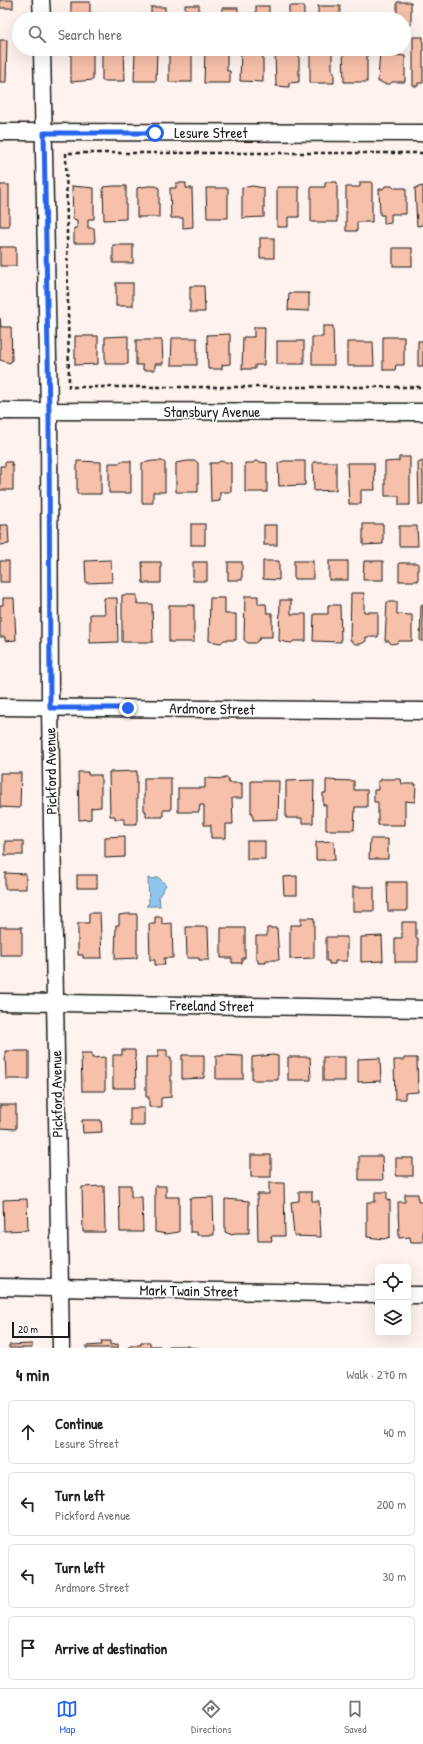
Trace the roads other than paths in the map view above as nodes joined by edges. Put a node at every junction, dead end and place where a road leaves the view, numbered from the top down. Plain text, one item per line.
1 (41, 0) edge
2 (42, 12) edge
3 (42, 56) edge
4 (0, 132) edge
5 (44, 133) junction
6 (423, 133) edge
7 (0, 412) edge
8 (49, 412) junction
9 (423, 412) edge
10 (0, 707) edge
11 (50, 708) junction
12 (423, 711) edge
13 (0, 1002) edge
14 (55, 1003) junction
15 (423, 1009) edge
16 (0, 1288) edge
17 (60, 1288) junction
18 (375, 1294) edge
19 (411, 1295) edge
20 (423, 1295) edge
21 (61, 1348) edge

1 - 2 street
3 - 5 street, Pickford Avenue
4 - 5 street, Lesure Street
5 - 6 street, Lesure Street
5 - 8 street, Pickford Avenue
7 - 8 street, Stansbury Avenue
8 - 9 street, Stansbury Avenue
8 - 11 street, Pickford Avenue
10 - 11 street, Ardmore Street
11 - 12 street, Ardmore Street
11 - 14 street, Pickford Avenue
13 - 14 street, Freeland Street
14 - 15 street, Freeland Street
14 - 17 street, Pickford Avenue
16 - 17 street, Mark Twain Street
17 - 18 street, Mark Twain Street
17 - 21 street, Pickford Avenue
19 - 20 street

